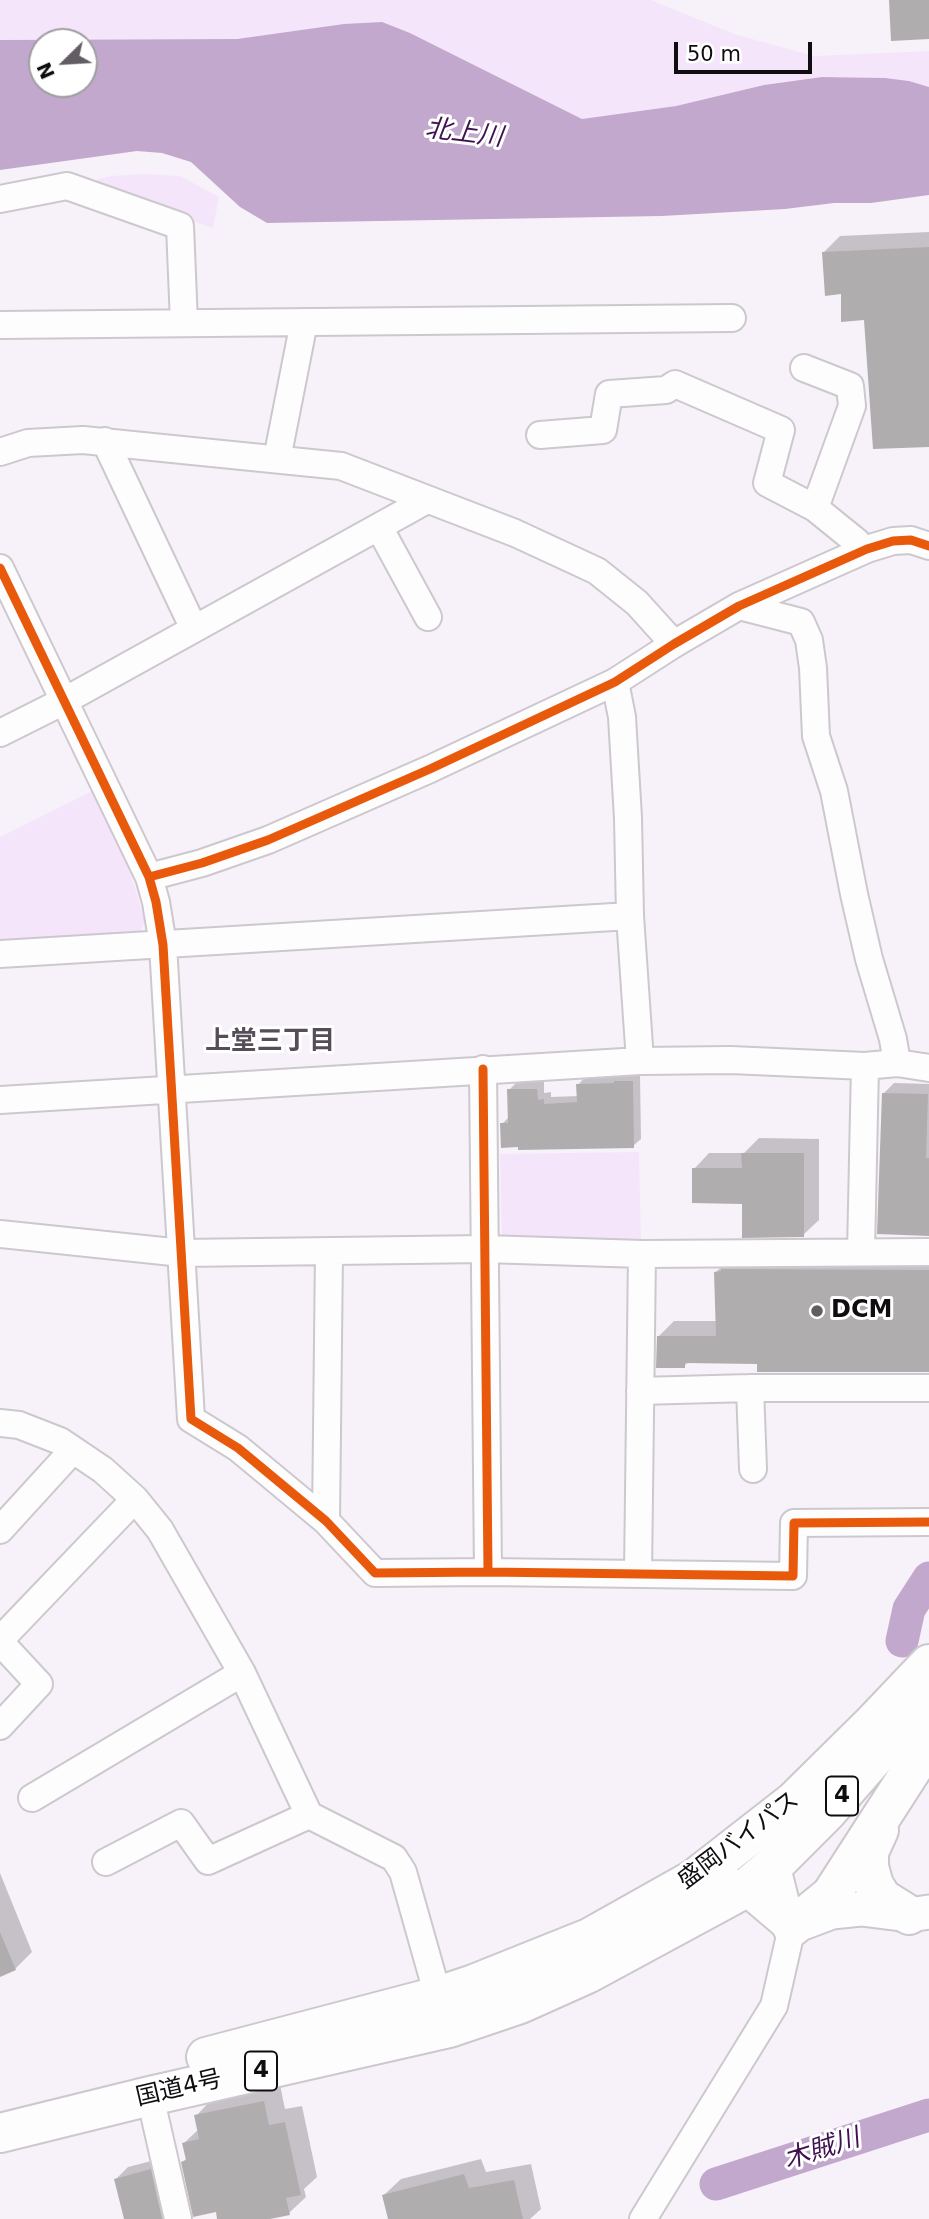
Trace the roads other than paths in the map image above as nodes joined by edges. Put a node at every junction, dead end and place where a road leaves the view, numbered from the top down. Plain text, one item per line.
1 (0, 199) edge
2 (732, 318) dead end
3 (304, 322) junction
4 (184, 323) junction
5 (0, 325) edge
6 (804, 368) dead end
7 (540, 435) dead end
8 (105, 441) junction
9 (0, 452) edge
10 (277, 459) junction
11 (427, 500) junction
12 (815, 508) junction
13 (379, 527) junction
14 (929, 546) edge
15 (862, 551) junction
16 (0, 568) edge
17 (739, 606) junction
18 (428, 617) dead end
19 (194, 629) junction
20 (674, 644) junction
21 (615, 682) junction
22 (64, 701) junction
23 (0, 733) edge
24 (149, 877) junction
25 (630, 916) junction
26 (163, 945) junction
27 (0, 954) edge
28 (640, 1061) junction
29 (897, 1063) junction
30 (865, 1066) junction
31 (929, 1068) edge
32 (483, 1069) junction
33 (173, 1090) junction
34 (0, 1100) edge
35 (0, 1234) edge
36 (485, 1249) junction
37 (329, 1252) junction
38 (861, 1252) junction
39 (929, 1252) edge
40 (182, 1253) junction
41 (642, 1254) junction
42 (750, 1388) junction
43 (929, 1388) edge
44 (640, 1391) junction
45 (0, 1423) edge
46 (74, 1450) junction
47 (753, 1469) dead end
48 (135, 1499) junction
49 (326, 1521) junction
50 (929, 1522) edge
51 (0, 1530) edge
52 (488, 1572) junction
53 (638, 1574) junction
54 (0, 1641) edge
55 (929, 1664) edge
56 (243, 1673) junction
57 (929, 1695) edge
58 (0, 1726) edge
59 (929, 1743) edge
60 (32, 1798) dead end
61 (892, 1799) junction
62 (794, 1801) junction
63 (309, 1815) junction
64 (106, 1862) dead end
65 (776, 1863) junction
66 (694, 1880) junction
67 (746, 1888) junction
68 (919, 1914) edge
69 (792, 1927) junction
70 (474, 1984) joint
71 (438, 1996) junction
72 (520, 2004) joint
73 (150, 2096) junction
74 (0, 2115) edge
75 (0, 2133) edge
76 (178, 2219) edge
77 (643, 2219) edge

1 - 4 street
2 - 3 street
3 - 4 street
3 - 10 street
4 - 5 street
6 - 12 street
7 - 12 street
8 - 9 street
8 - 10 street
8 - 19 street
10 - 11 street
11 - 13 street
11 - 20 street
12 - 15 street
13 - 18 street
13 - 19 street
14 - 15 street
15 - 17 street
16 - 22 street
17 - 20 street
17 - 29 street
19 - 22 street
20 - 21 street
21 - 24 street
21 - 25 street
22 - 23 street
22 - 24 street
24 - 26 street
25 - 26 street
25 - 28 street
26 - 27 street
26 - 33 street
28 - 30 street
28 - 32 street
29 - 30 street
29 - 31 street
30 - 38 street
32 - 33 street
32 - 36 street
33 - 34 street
33 - 40 street
35 - 40 street
36 - 37 street
36 - 41 street
36 - 52 street
37 - 40 street
37 - 49 street
38 - 39 street
38 - 41 street
40 - 49 street
41 - 44 street
42 - 43 street
42 - 44 street
42 - 47 street
44 - 53 street
45 - 46 street
46 - 48 street
46 - 51 street
48 - 54 street
48 - 56 street
49 - 52 street
50 - 53 street
52 - 53 street
54 - 58 street
55 - 62 highway, 盛岡バイパス / 4
56 - 60 street
56 - 63 street
57 - 65 highway, 盛岡バイパス / 4
59 - 61 highway
61 - 68 highway
61 - 69 highway
62 - 65 street
62 - 66 highway, 盛岡バイパス / 4
63 - 64 street
63 - 71 street
65 - 67 highway, 盛岡バイパス / 4
65 - 69 street
66 - 67 main road
66 - 70 highway, 盛岡バイパス / 4
67 - 69 main road
67 - 72 highway, 盛岡バイパス / 4
68 - 69 main road
69 - 77 street
70 - 71 highway, 国道4号 / 4
71 - 74 highway, 国道4号 / 4
72 - 73 highway, 国道4号 / 4
73 - 75 highway, 国道4号 / 4
73 - 76 street

